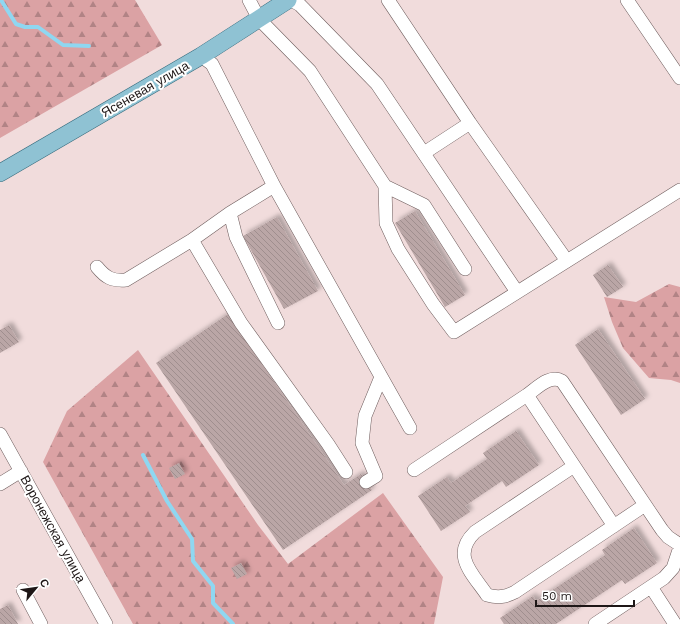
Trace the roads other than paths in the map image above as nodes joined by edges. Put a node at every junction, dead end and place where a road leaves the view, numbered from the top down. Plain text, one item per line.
1 (249, 0) edge
2 (288, 0) edge
3 (291, 0) edge
4 (388, 0) edge
5 (627, 0) edge
6 (259, 19) junction
7 (201, 56) junction
8 (680, 78) edge
9 (470, 123) junction
10 (424, 153) junction
11 (0, 173) edge
12 (274, 186) junction
13 (385, 186) junction
14 (680, 190) edge
15 (230, 213) junction
16 (192, 240) junction
17 (567, 261) junction
18 (100, 265) dead end
19 (465, 269) dead end
20 (517, 292) junction
21 (278, 322) dead end
22 (381, 377) junction
23 (527, 395) junction
24 (410, 428) dead end
25 (0, 434) edge
26 (574, 466) junction
27 (414, 470) dead end
28 (21, 471) junction
29 (346, 472) dead end
30 (366, 482) dead end
31 (0, 484) edge
32 (645, 505) junction
33 (614, 526) junction
34 (680, 546) edge
35 (651, 587) junction
36 (23, 590) dead end
37 (40, 624) edge
38 (106, 624) edge
39 (595, 624) edge
40 (675, 624) edge

1 - 6 street
2 - 6 main road, Ясеневая улица
3 - 10 street
4 - 9 street
5 - 8 street
6 - 7 main road, Ясеневая улица
6 - 13 street
7 - 11 main road, Ясеневая улица
7 - 12 street
9 - 10 street
9 - 17 street
10 - 20 street
12 - 15 street
12 - 22 street
13 - 19 street
13 - 20 street
14 - 17 street
15 - 16 street
15 - 21 street
16 - 18 street
16 - 29 street
17 - 20 street
22 - 24 street
22 - 30 street
23 - 26 street
23 - 27 street
23 - 32 street
25 - 28 street, Воронежская улица
26 - 33 street
26 - 33 street
28 - 31 street
28 - 38 street, Воронежская улица
32 - 33 street
32 - 34 street
34 - 35 street
35 - 39 street
35 - 40 street
36 - 37 street

